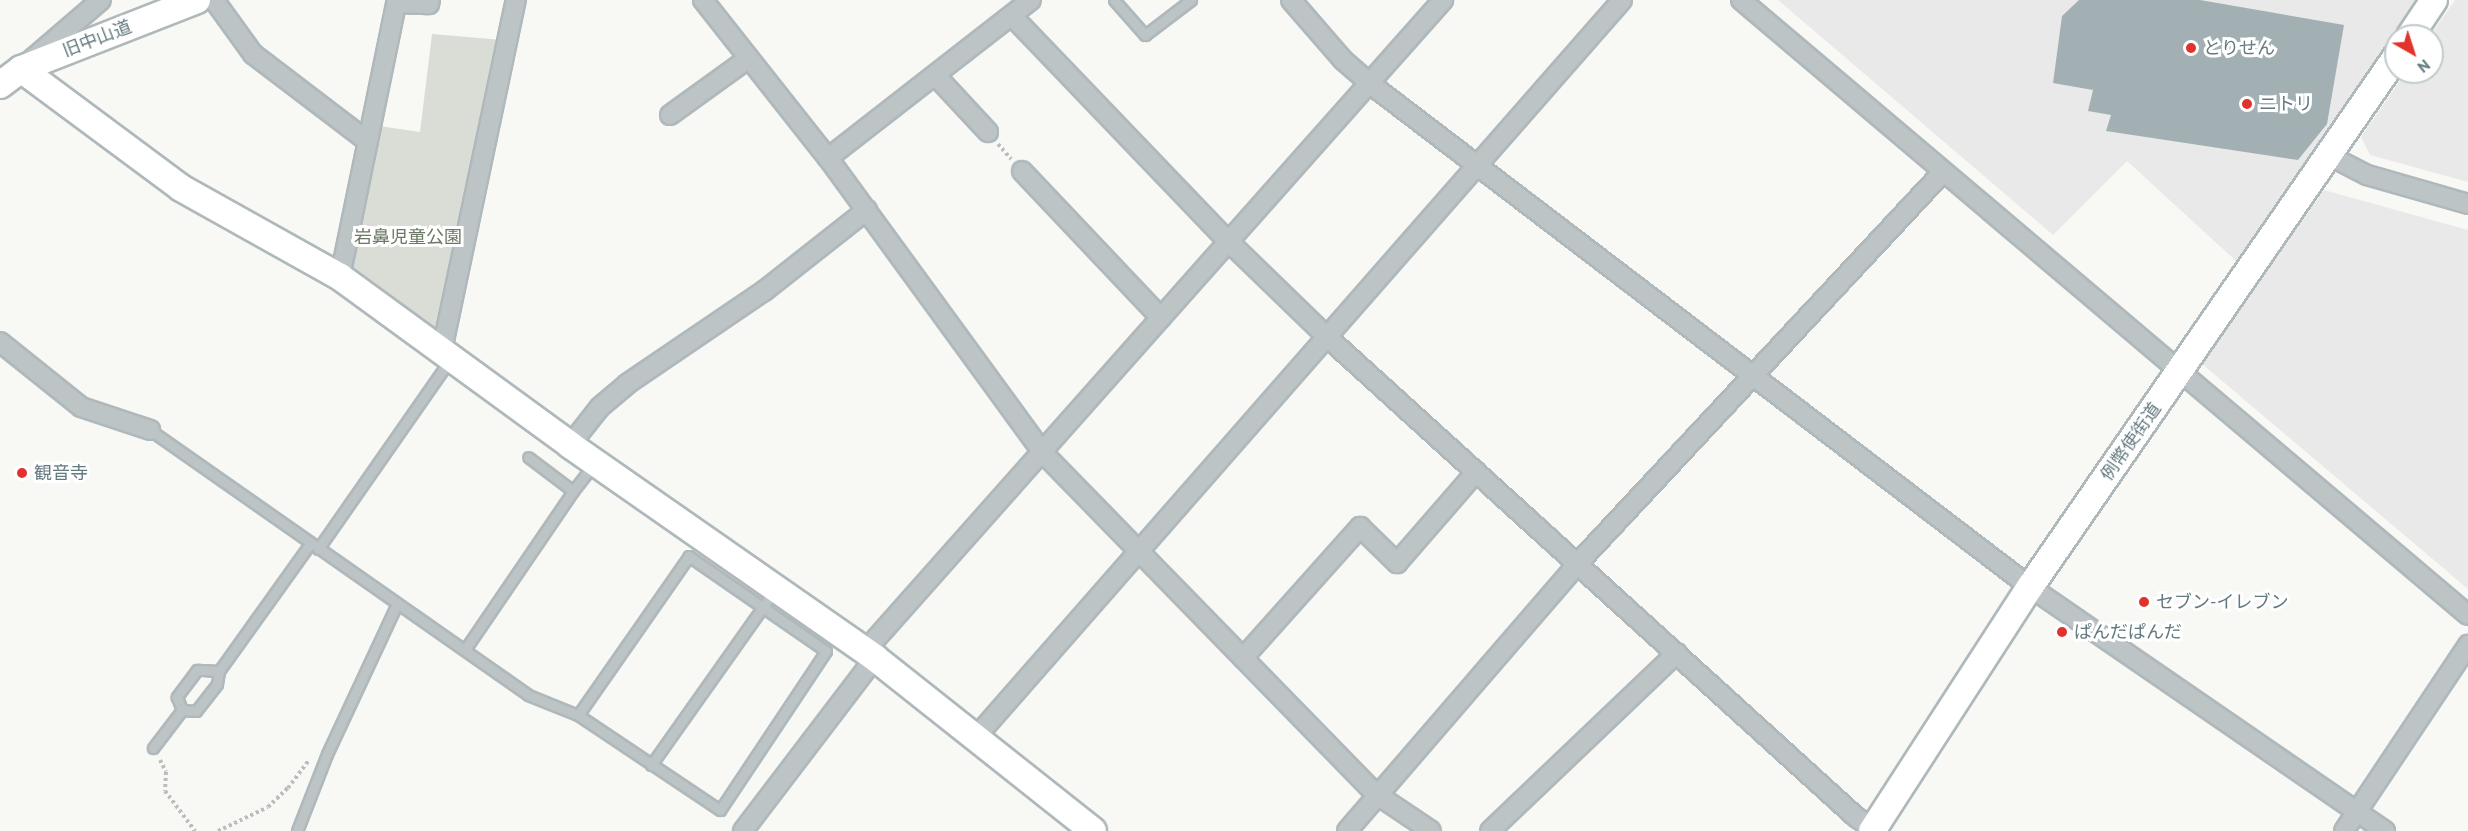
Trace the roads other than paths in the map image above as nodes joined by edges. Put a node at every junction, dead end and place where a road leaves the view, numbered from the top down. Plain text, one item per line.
1 (197, 0) edge
2 (214, 0) edge
3 (430, 0) edge
4 (516, 0) edge
5 (703, 0) edge
6 (1114, 0) edge
7 (1191, 0) edge
8 (1291, 0) edge
9 (1443, 0) edge
10 (1622, 0) edge
11 (1741, 0) edge
12 (2434, 0) edge
13 (96, 1) edge
14 (1018, 7) edge
15 (2418, 24) edge
16 (749, 58) junction
17 (21, 69) junction
18 (935, 75) junction
19 (2384, 75) edge
20 (1369, 83) junction
21 (0, 85) edge
22 (670, 114) dead end
23 (987, 132) road end
24 (367, 141) junction
25 (2330, 156) junction
26 (828, 158) junction
27 (1479, 165) junction
28 (1022, 171) road end
29 (1943, 172) junction
30 (2468, 204) edge
31 (867, 210) junction
32 (1228, 242) junction
33 (340, 277) junction
34 (1161, 318) junction
35 (1326, 336) junction
36 (0, 342) edge
37 (447, 354) junction
38 (2181, 369) junction
39 (1755, 377) junction
40 (150, 430) joint
41 (570, 445) junction
42 (1042, 452) junction
43 (528, 457) dead end
44 (595, 462) junction
45 (1476, 472) junction
46 (573, 491) junction
47 (314, 546) junction
48 (1137, 550) junction
49 (1578, 563) junction
50 (2030, 586) junction
51 (770, 598) junction
52 (396, 606) junction
53 (2468, 615) edge
54 (2468, 645) edge
55 (466, 648) junction
56 (1677, 653) junction
57 (870, 654) junction
58 (1243, 658) junction
59 (219, 671) junction
60 (182, 710) junction
61 (578, 715) junction
62 (976, 737) junction
63 (153, 748) road end
64 (651, 765) junction
65 (1376, 794) junction
66 (2357, 812) junction
67 (1874, 830) edge
68 (297, 831) edge
69 (743, 831) edge
70 (1093, 831) edge
71 (1347, 831) edge
72 (1431, 831) edge
73 (1490, 831) edge
74 (2344, 831) edge
75 (2385, 831) edge

1 - 17 street, 旧中山道
2 - 24 street
3 - 24 street
4 - 37 street
5 - 16 street
6 - 7 lane
8 - 20 street
9 - 20 street
10 - 27 street
11 - 29 street
12 - 15 street
13 - 17 street
14 - 18 street
14 - 32 street
16 - 22 street
16 - 26 street
17 - 21 street, 旧中山道
17 - 33 street
18 - 23 street
18 - 26 street
19 - 25 street, 例幣使街道
20 - 27 street
20 - 32 street
24 - 33 street
25 - 30 street
25 - 38 street, 例幣使街道
26 - 31 street
27 - 35 street
27 - 39 street
28 - 34 street
29 - 38 street
29 - 39 street
31 - 41 street
31 - 42 street
32 - 34 street
32 - 35 street
33 - 37 street
34 - 42 street
35 - 45 street
35 - 48 street
36 - 40 street
37 - 41 street
37 - 47 lane
38 - 50 street, 例幣使街道
38 - 53 street
39 - 49 street
39 - 50 street
40 - 47 lane
41 - 44 street
42 - 48 street
42 - 57 street
43 - 46 lane
44 - 46 lane
44 - 51 street
45 - 49 street
45 - 58 street
46 - 55 lane
47 - 52 lane
47 - 59 lane
48 - 58 street
48 - 62 street
49 - 56 street
49 - 65 street
50 - 66 street
50 - 67 street, 例幣使街道
51 - 57 street
51 - 61 lane
51 - 64 lane
51 - 64 lane
52 - 55 lane
52 - 68 lane
54 - 66 street
55 - 61 lane
56 - 67 street
56 - 73 street
57 - 62 street
57 - 69 street
58 - 65 street
59 - 60 lane
59 - 60 lane
60 - 63 lane
61 - 64 lane
62 - 70 street
65 - 71 street
65 - 72 street
66 - 74 street
66 - 75 street

